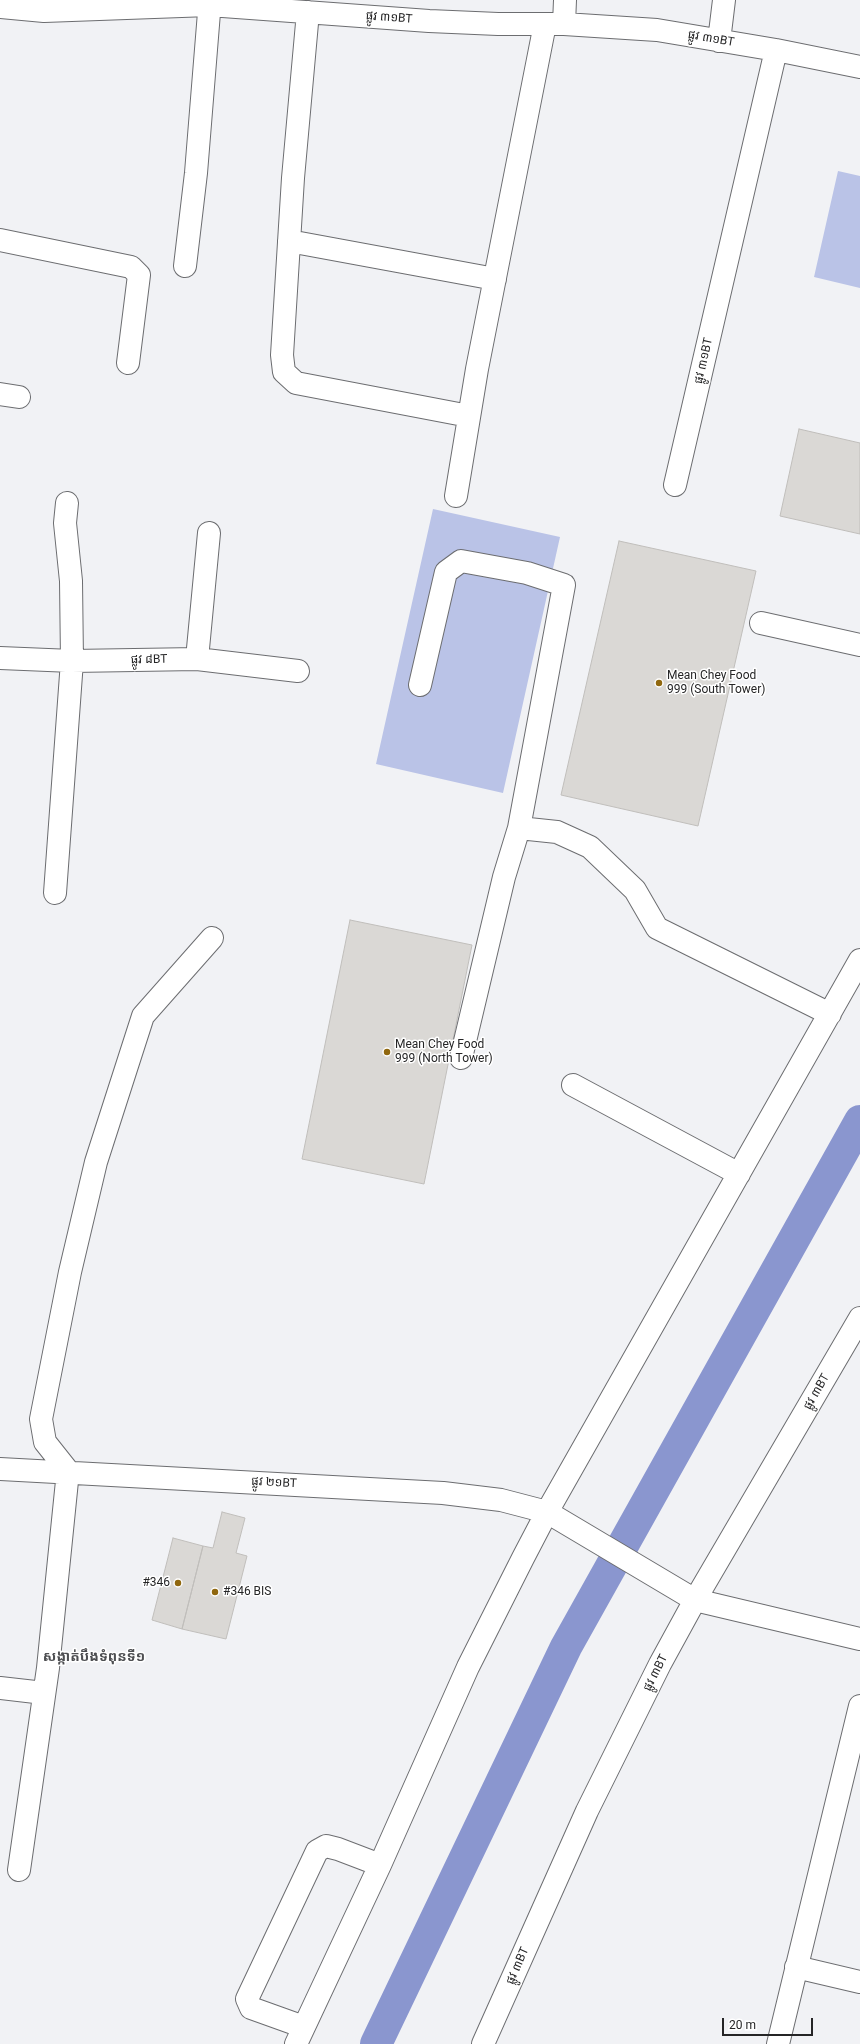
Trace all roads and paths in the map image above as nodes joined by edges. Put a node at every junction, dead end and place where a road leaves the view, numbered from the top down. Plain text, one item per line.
1 (566, 0) edge
2 (724, 0) edge
3 (210, 3) edge
4 (0, 7) edge
5 (308, 12) junction
6 (554, 24) junction
7 (719, 41) junction
8 (776, 50) junction
9 (860, 68) edge
10 (0, 240) edge
11 (289, 241) junction
12 (185, 266) dead end
13 (495, 279) junction
14 (128, 363) dead end
15 (469, 416) junction
16 (675, 485) dead end
17 (456, 496) dead end
18 (67, 503) dead end
19 (209, 533) dead end
20 (761, 623) dead end
21 (860, 645) edge
22 (0, 658) edge
23 (197, 659) junction
24 (72, 662) junction
25 (298, 671) dead end
26 (420, 685) dead end
27 (520, 828) junction
28 (55, 893) dead end
29 (212, 938) dead end
30 (860, 960) edge
31 (830, 1014) junction
32 (461, 1058) dead end
33 (573, 1085) dead end
34 (739, 1174) junction
35 (860, 1318) edge
36 (0, 1469) edge
37 (68, 1471) junction
38 (547, 1512) junction
39 (695, 1600) junction
40 (860, 1640) edge
41 (0, 1688) edge
42 (44, 1693) junction
43 (860, 1706) edge
44 (854, 1758) edge
45 (380, 1865) junction
46 (18, 1870) dead end
47 (796, 1967) junction
48 (860, 1982) edge
49 (300, 2036) edge
50 (483, 2044) edge
51 (778, 2044) edge

1 - 6 street
2 - 7 street
3 - 4 street, ផ្លូវ ៣១BT
3 - 5 street, ផ្លូវ ៣១BT
3 - 12 street
5 - 6 street, ផ្លូវ ៣១BT
5 - 11 street
6 - 7 street, ផ្លូវ ៣១BT
6 - 13 street
7 - 8 street, ផ្លូវ ៣១BT
8 - 9 street, ផ្លូវ ៣១BT
8 - 16 street, ផ្លូវ ៣១BT
10 - 14 street
11 - 13 street
11 - 15 street
13 - 15 street
15 - 17 street
18 - 24 street
19 - 23 street
20 - 21 street
22 - 24 street, ផ្លូវ ៨BT
23 - 24 street, ផ្លូវ ៨BT
23 - 25 street, ផ្លូវ ៨BT
24 - 28 street
26 - 27 street
27 - 31 street
27 - 32 street
29 - 37 street
30 - 31 street
31 - 34 street
33 - 34 street
34 - 38 street
35 - 39 street, ផ្លូវ ៣BT
36 - 37 street, ផ្លូវ ២១BT
37 - 38 street, ផ្លូវ ២១BT
37 - 42 street
38 - 39 street, ផ្លូវ ២១BT
38 - 45 street
39 - 40 street, ផ្លូវ ២១BT
39 - 50 street, ផ្លូវ ៣BT
41 - 42 street
42 - 46 street
43 - 44 street
44 - 47 street
45 - 49 street
45 - 49 street
47 - 48 street
47 - 51 street

